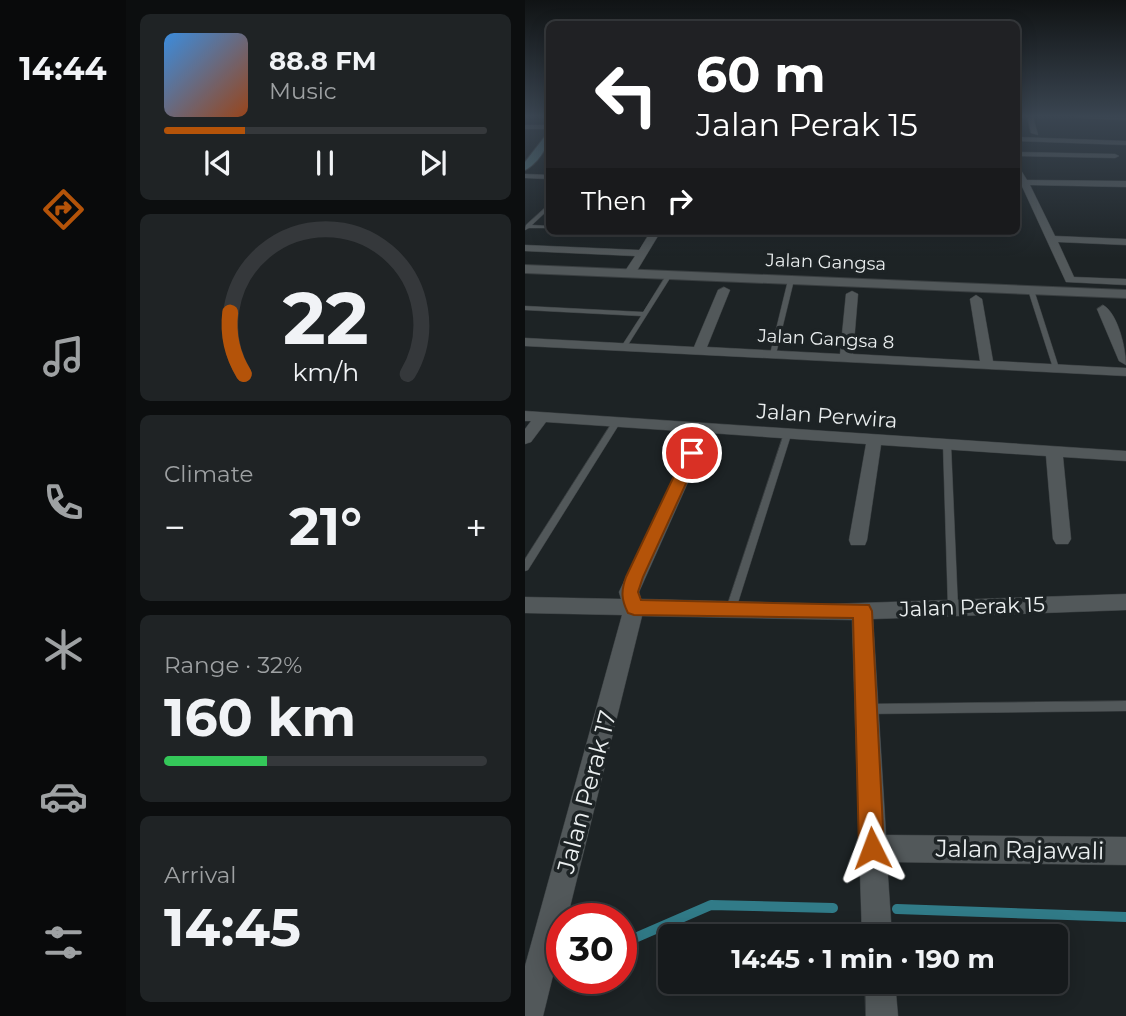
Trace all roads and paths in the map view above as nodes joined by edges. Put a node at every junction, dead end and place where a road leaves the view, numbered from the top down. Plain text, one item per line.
1 (1020, 173) edge
2 (530, 176) edge
3 (1024, 182) junction
4 (525, 183) edge
5 (1126, 184) edge
6 (546, 210) edge
7 (546, 227) edge
8 (527, 228) edge
9 (654, 235) edge
10 (1051, 239) junction
11 (1126, 242) edge
12 (525, 248) edge
13 (636, 263) junction
14 (526, 268) edge
15 (669, 275) junction
16 (790, 280) junction
17 (1126, 282) edge
18 (724, 290) dead end
19 (1031, 290) junction
20 (852, 294) dead end
21 (1126, 294) edge
22 (976, 299) dead end
23 (525, 308) edge
24 (1103, 309) dead end
25 (645, 314) junction
26 (525, 342) edge
27 (624, 347) junction
28 (699, 351) junction
29 (772, 354) junction
30 (845, 358) junction
31 (1126, 361) edge
32 (987, 365) junction
33 (1056, 368) junction
34 (1126, 372) edge
35 (525, 416) edge
36 (542, 418) junction
37 (615, 423) junction
38 (703, 429) junction
39 (787, 435) junction
40 (525, 439) edge
41 (874, 440) junction
42 (947, 445) junction
43 (1054, 452) junction
44 (1126, 456) edge
45 (1062, 539) dead end
46 (858, 540) dead end
47 (525, 567) edge
48 (1126, 602) edge
49 (525, 605) edge
50 (634, 607) junction
51 (953, 608) junction
52 (731, 610) junction
53 (862, 611) junction
54 (1126, 706) edge
55 (866, 709) junction
56 (872, 848) junction
57 (1126, 851) edge
58 (876, 924) edge
59 (881, 994) edge
60 (527, 1016) edge
61 (882, 1016) edge

1 - 3 street
2 - 4 street
3 - 5 street
3 - 10 street
6 - 8 lane
7 - 8 lane
9 - 13 street
10 - 11 street
10 - 17 street
12 - 13 street
13 - 14 street, Jalan Gangsa
13 - 15 street, Jalan Gangsa
15 - 16 street, Jalan Gangsa
15 - 25 lane
16 - 19 street, Jalan Gangsa
16 - 29 lane
18 - 28 street
19 - 21 street, Jalan Gangsa
19 - 33 lane
20 - 30 street
22 - 32 street
23 - 25 lane
24 - 31 street
25 - 27 lane
26 - 27 street, Jalan Gangsa 8
27 - 28 street, Jalan Gangsa 8
28 - 29 street, Jalan Gangsa 8
29 - 30 street, Jalan Gangsa 8
30 - 32 street, Jalan Gangsa 8
32 - 33 street, Jalan Gangsa 8
33 - 34 street, Jalan Gangsa 8
35 - 36 street, Jalan Perwira
36 - 37 street, Jalan Perwira
36 - 40 street
37 - 38 street, Jalan Perwira
37 - 47 lane
38 - 39 street, Jalan Perwira
38 - 50 street, Jalan Perak 17
39 - 41 street, Jalan Perwira
39 - 52 lane
41 - 42 street, Jalan Perwira
41 - 46 street
42 - 43 street, Jalan Perwira
42 - 51 lane
43 - 44 street, Jalan Perwira
43 - 45 street
48 - 51 street, Jalan Perak 15
49 - 50 street, Jalan Perak 15
50 - 52 street, Jalan Perak 15
50 - 60 street, Jalan Perak 17
51 - 53 street, Jalan Perak 15
52 - 53 street, Jalan Perak 15
53 - 55 street
54 - 55 lane
55 - 56 street
56 - 57 street, Jalan Rajawali
56 - 58 street
59 - 61 street

